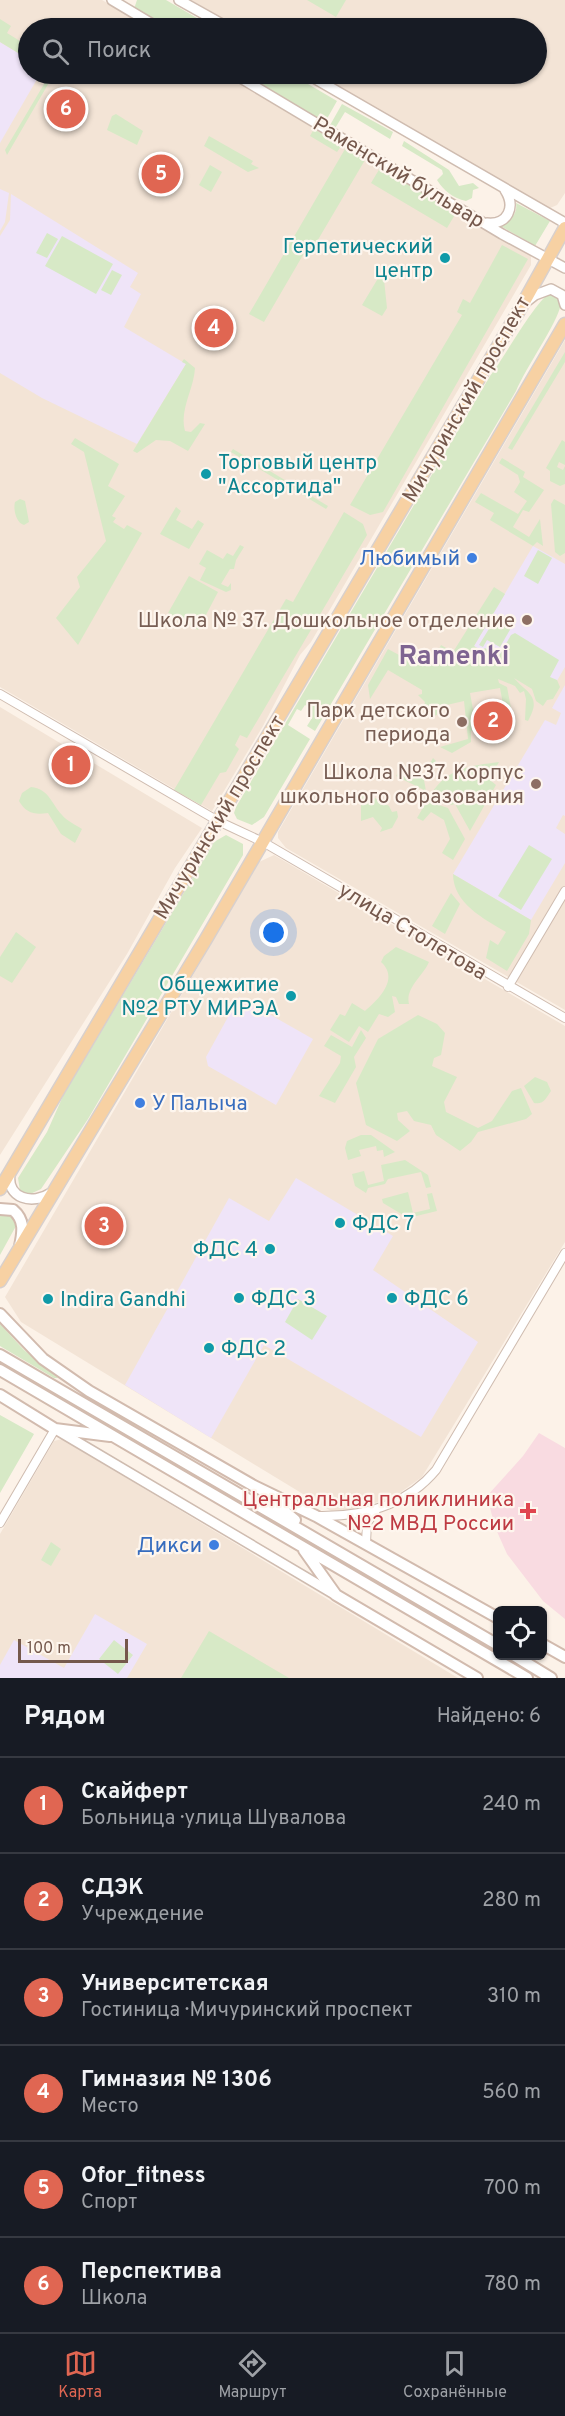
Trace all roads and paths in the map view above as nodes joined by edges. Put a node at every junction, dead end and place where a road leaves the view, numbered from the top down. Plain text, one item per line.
1 (112, 0) edge
2 (179, 0) edge
3 (129, 4) edge
4 (146, 18) edge
5 (210, 18) edge
6 (251, 84) edge
7 (323, 84) edge
8 (505, 190) junction
9 (484, 223) junction
10 (565, 223) edge
11 (565, 228) edge
12 (547, 258) junction
13 (565, 268) edge
14 (565, 305) edge
15 (520, 309) junction
16 (565, 315) edge
17 (563, 327) edge
18 (0, 694) edge
19 (218, 821) junction
20 (263, 842) junction
21 (565, 891) edge
22 (508, 987) junction
23 (565, 1018) edge
24 (11, 1170) junction
25 (0, 1189) edge
26 (51, 1193) junction
27 (0, 1209) edge
28 (19, 1249) junction
29 (565, 1253) edge
30 (0, 1281) edge
31 (0, 1314) edge
32 (0, 1354) edge
33 (0, 1370) edge
34 (27, 1371) junction
35 (89, 1390) junction
36 (0, 1395) edge
37 (55, 1429) junction
38 (113, 1436) junction
39 (254, 1486) junction
40 (377, 1509) junction
41 (316, 1516) junction
42 (0, 1523) edge
43 (322, 1542) junction
44 (366, 1543) junction
45 (300, 1545) junction
46 (336, 1595) junction
47 (493, 1615) edge
48 (493, 1642) edge
49 (547, 1646) edge
50 (565, 1657) edge
51 (521, 1660) edge
52 (477, 1678) edge
53 (527, 1678) edge
54 (550, 1678) edge

1 - 3 street
2 - 5 street
3 - 4 street
6 - 9 street, Раменский бульвар
7 - 8 street, Раменский бульвар
8 - 9 street
8 - 10 street, Раменский бульвар
9 - 12 street, Раменский бульвар
11 - 12 main road, Мичуринский проспект
12 - 13 street, Раменский бульвар
12 - 15 main road, Мичуринский проспект
14 - 15 street
15 - 19 main road, Мичуринский проспект
16 - 17 street
17 - 20 main road
18 - 19 street, улица Столетова
19 - 20 street, улица Столетова
19 - 24 main road, Мичуринский проспект
20 - 22 street, улица Столетова
20 - 26 main road
21 - 22 street
22 - 23 street, улица Столетова
24 - 25 main road, Мичуринский проспект
24 - 26 street
26 - 28 main road
27 - 28 main road
28 - 30 main road
29 - 40 street
31 - 35 main road
32 - 34 main road
33 - 38 main road
34 - 35 main road
34 - 43 main road
35 - 39 main road
36 - 37 main road
37 - 38 main road
37 - 42 street
37 - 46 street
38 - 45 main road
39 - 41 main road
39 - 43 main road
40 - 41 street
40 - 44 street
41 - 44 main road
43 - 48 main road
44 - 47 main road
45 - 46 main road
45 - 53 main road
46 - 52 main road
49 - 50 main road
51 - 54 main road

